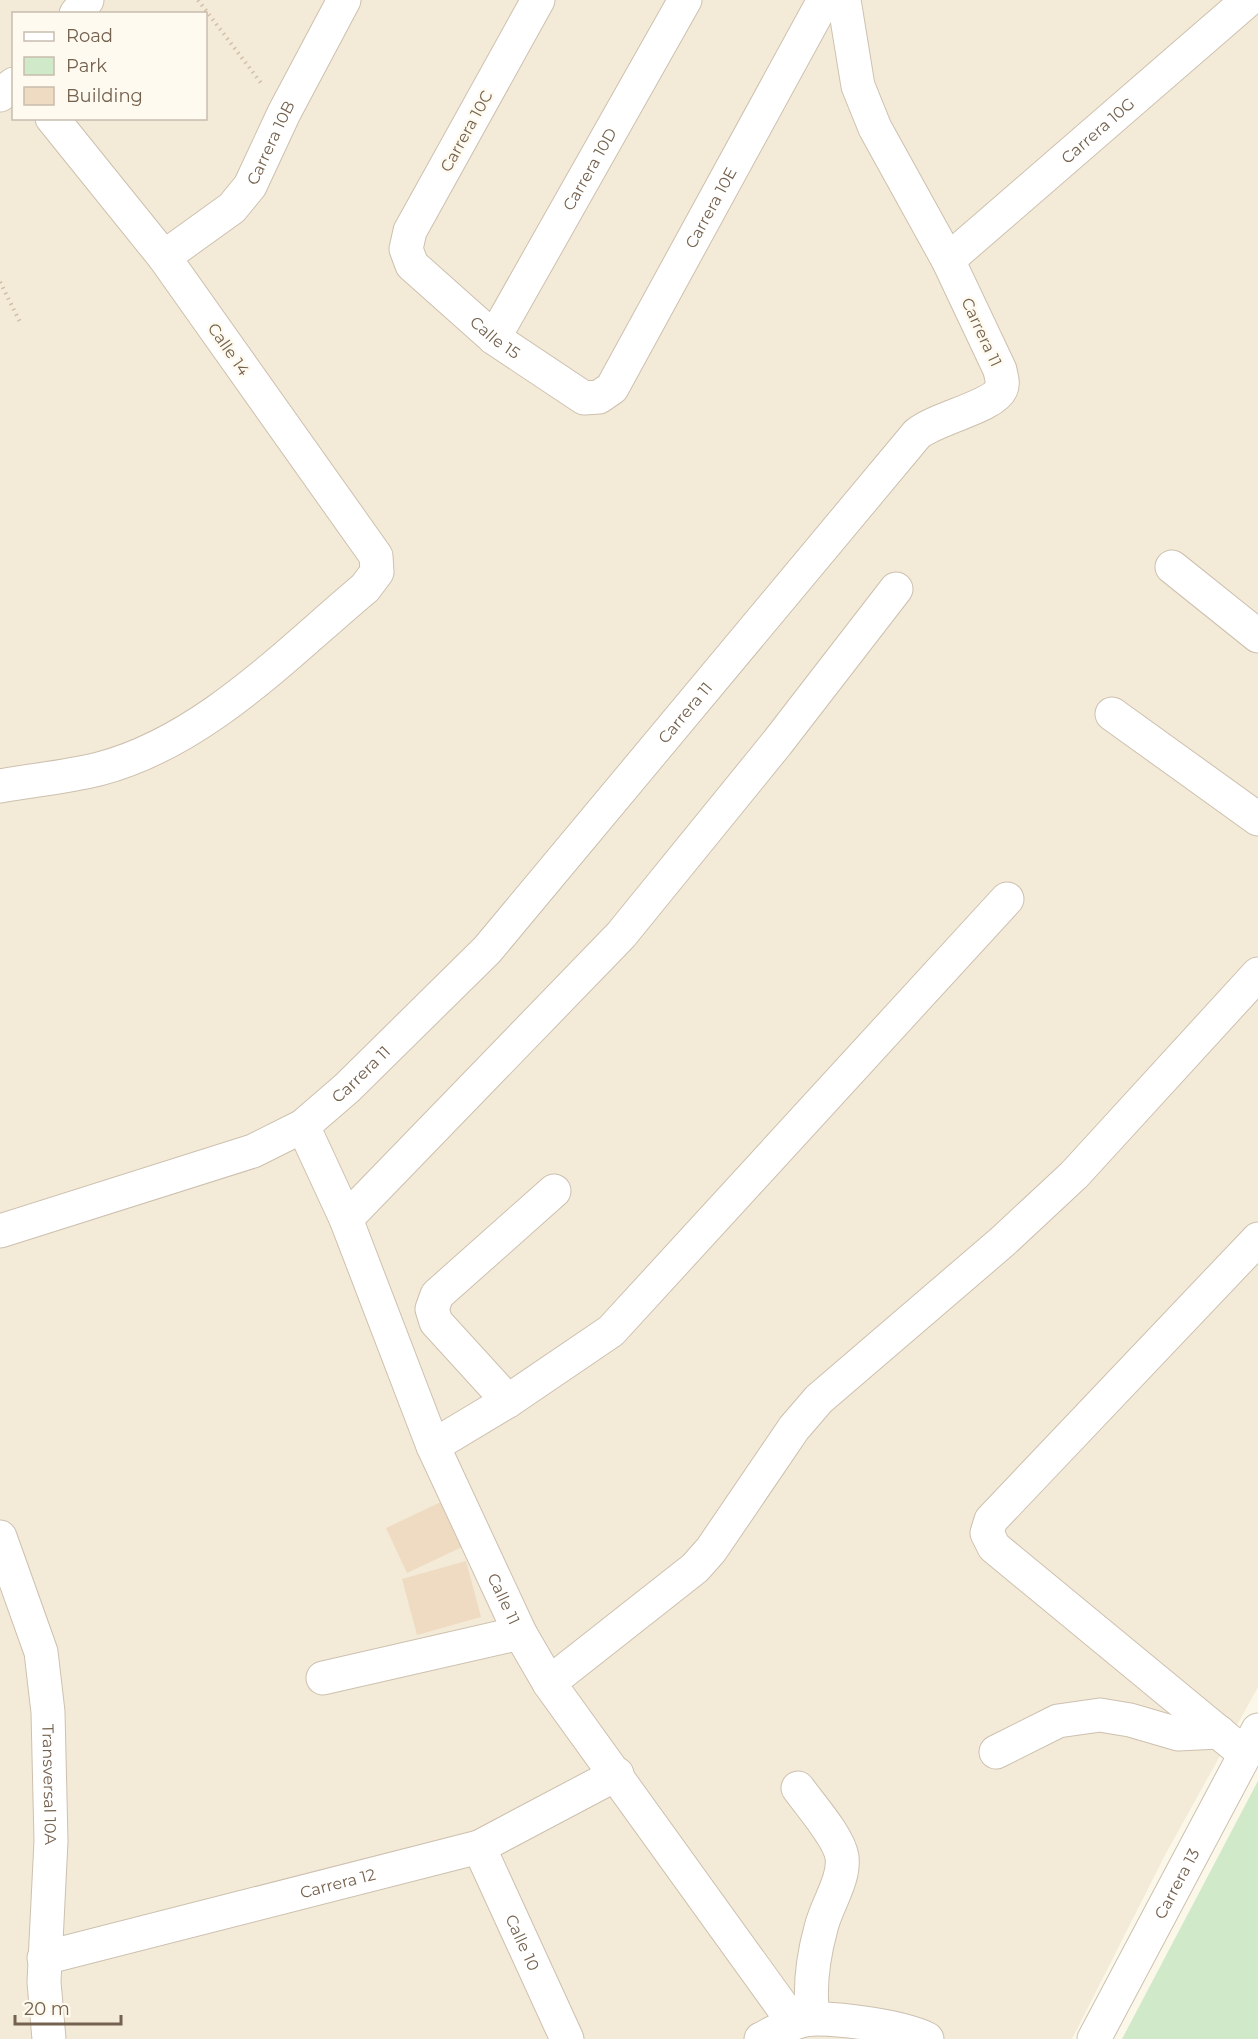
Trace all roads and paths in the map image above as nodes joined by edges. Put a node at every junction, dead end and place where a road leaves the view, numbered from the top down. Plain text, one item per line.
1 (87, 0) edge
2 (198, 0) edge
3 (344, 0) edge
4 (538, 0) edge
5 (685, 0) edge
6 (824, 0) edge
7 (844, 0) edge
8 (1248, 0) edge
9 (78, 12) edge
10 (284, 113) junction
11 (54, 120) edge
12 (164, 257) junction
13 (948, 260) junction
14 (412, 265) joint
15 (0, 282) edge
16 (20, 322) dead end
17 (494, 338) junction
18 (584, 398) joint
19 (1172, 567) dead end
20 (896, 589) dead end
21 (1258, 636) edge
22 (1112, 714) dead end
23 (0, 786) edge
24 (1258, 819) edge
25 (1007, 899) dead end
26 (1258, 974) edge
27 (303, 1126) junction
28 (554, 1191) dead end
29 (346, 1219) junction
30 (0, 1232) edge
31 (1258, 1239) edge
32 (508, 1401) junction
33 (434, 1446) junction
34 (0, 1537) edge
35 (520, 1633) junction
36 (323, 1678) dead end
37 (549, 1683) junction
38 (1219, 1732) junction
39 (1252, 1742) edge
40 (996, 1752) dead end
41 (617, 1774) junction
42 (798, 1788) dead end
43 (479, 1847) junction
44 (45, 1958) junction
45 (803, 2021) junction
46 (889, 2034) edge
47 (49, 2039) edge
48 (567, 2039) edge
49 (760, 2039) edge
50 (927, 2039) edge
51 (1094, 2039) edge

1 - 9 street
2 - 10 path
3 - 10 street, Carrera 10B
4 - 14 street, Carrera 10C
5 - 17 street, Carrera 10D
6 - 18 street, Carrera 10E
7 - 13 street, Carrera 11
8 - 13 street, Carrera 10G
10 - 12 street, Carrera 10B
11 - 12 street, Calle 14
12 - 23 street, Calle 14
13 - 27 street, Carrera 11
14 - 17 street, Calle 15
15 - 16 path
17 - 18 street, Calle 15
19 - 21 street
20 - 29 street
22 - 24 street
25 - 32 street
26 - 37 street
27 - 29 street, Calle 11
27 - 30 street, Carrera 11
28 - 32 street
29 - 33 street, Calle 11
31 - 38 street
32 - 33 street
33 - 35 street, Calle 11
34 - 44 street, Transversal 10A
35 - 36 street
35 - 37 street, Calle 11
37 - 41 street, Calle 11
38 - 39 street
38 - 40 street
39 - 51 street, Carrera 13
41 - 43 street, Carrera 12
41 - 45 street, Calle 11
42 - 45 street
43 - 44 street, Carrera 12
43 - 48 street, Calle 10
44 - 47 street, Transversal 10A
45 - 46 street
45 - 49 street
46 - 50 street

